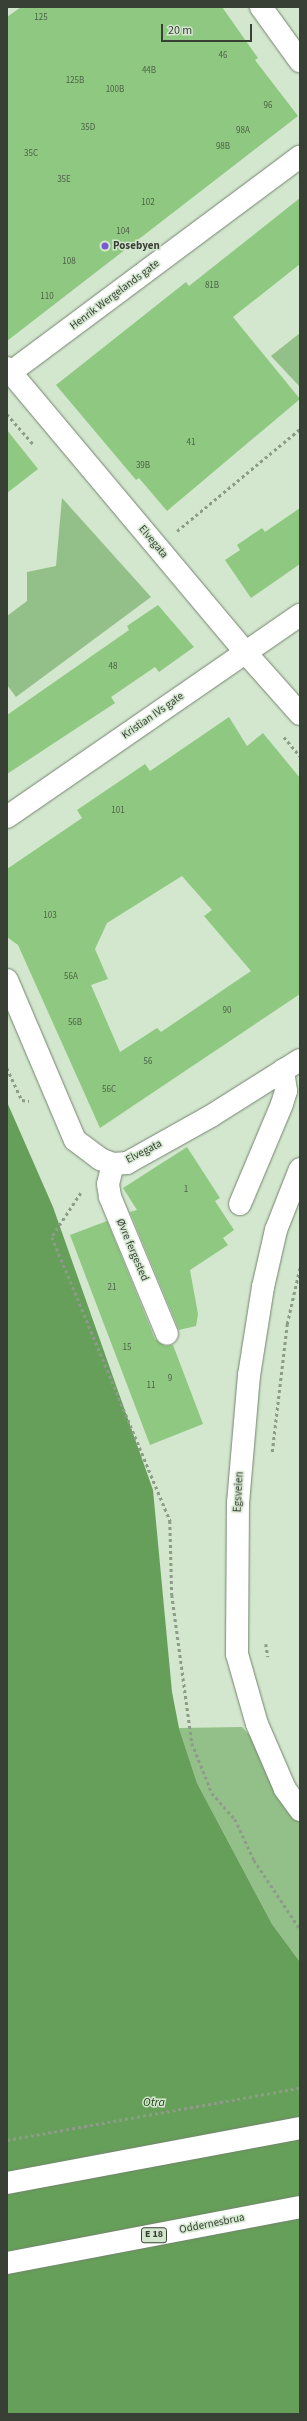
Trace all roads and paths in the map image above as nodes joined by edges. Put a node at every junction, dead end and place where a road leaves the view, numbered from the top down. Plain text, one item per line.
1 (261, 7) edge
2 (300, 61) edge
3 (300, 157) edge
4 (8, 372) edge
5 (300, 429) edge
6 (158, 548) junction
7 (300, 615) edge
8 (245, 652) junction
9 (300, 714) edge
10 (7, 817) edge
11 (7, 980) edge
12 (292, 1065) edge
13 (106, 1162) junction
14 (300, 1169) edge
15 (240, 1204) dead end
16 (300, 1267) edge
17 (167, 1334) dead end
18 (271, 1456) dead end
19 (265, 1636) dead end
20 (269, 1664) dead end
21 (300, 1810) edge
22 (300, 1929) edge
23 (300, 2088) edge
24 (300, 2128) edge
25 (7, 2140) edge
26 (7, 2183) edge
27 (300, 2207) edge
28 (7, 2263) edge

1 - 2 main road
3 - 4 main road, Henrik Wergelands gate
4 - 6 main road, Elvegata
5 - 6 path
6 - 8 main road, Elvegata
7 - 8 main road, Kristian IVs gate
8 - 9 main road, Elvegata
8 - 10 main road, Kristian IVs gate
11 - 13 main road
12 - 13 main road, Elvegata
12 - 15 main road
13 - 17 main road, Øvre fergested
13 - 22 path
14 - 21 main road, Egsveien
16 - 18 path
19 - 20 path
23 - 25 path
24 - 26 main road
27 - 28 main road, Oddernesbrua / E 18

